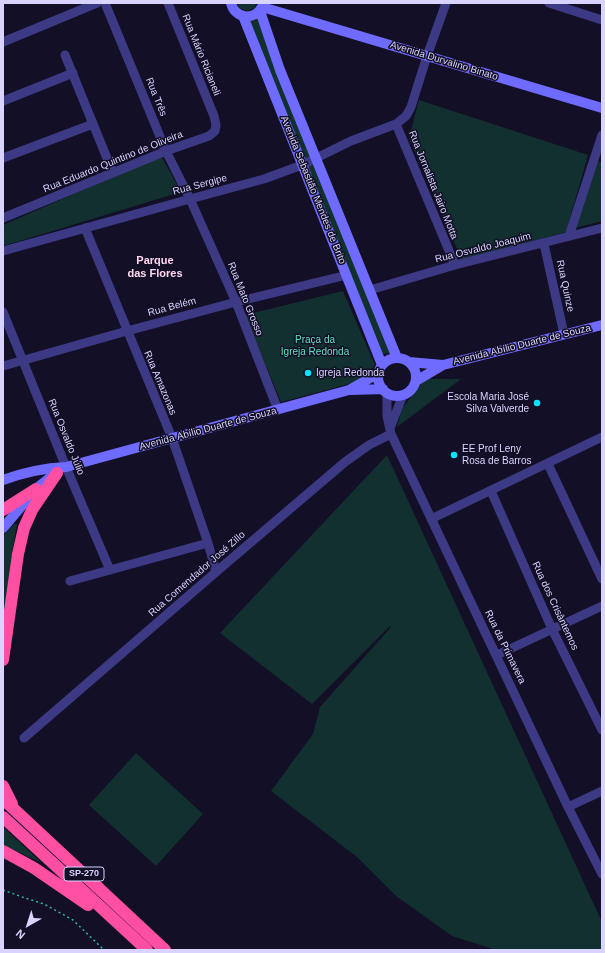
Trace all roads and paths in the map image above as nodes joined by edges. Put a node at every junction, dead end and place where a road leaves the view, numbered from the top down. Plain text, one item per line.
1 (97, 3) edge
2 (105, 3) edge
3 (168, 3) edge
4 (231, 3) edge
5 (446, 3) edge
6 (549, 3) edge
7 (264, 6) edge
8 (243, 16) junction
9 (602, 20) edge
10 (3, 42) edge
11 (65, 54) dead end
12 (427, 56) junction
13 (73, 73) junction
14 (3, 101) edge
15 (602, 108) edge
16 (214, 116) joint
17 (93, 124) junction
18 (396, 124) junction
19 (602, 135) edge
20 (166, 151) junction
21 (3, 158) edge
22 (316, 158) junction
23 (302, 165) junction
24 (113, 172) junction
25 (190, 198) junction
26 (3, 218) edge
27 (85, 228) junction
28 (602, 228) edge
29 (569, 236) junction
30 (544, 244) junction
31 (3, 251) edge
32 (455, 265) junction
33 (347, 275) junction
34 (370, 290) junction
35 (236, 302) junction
36 (3, 312) edge
37 (602, 325) edge
38 (126, 331) junction
39 (564, 334) junction
40 (398, 358) junction
41 (24, 361) junction
42 (409, 362) junction
43 (443, 364) junction
44 (3, 366) edge
45 (380, 369) junction
46 (416, 381) junction
47 (349, 390) junction
48 (385, 391) junction
49 (403, 395) junction
50 (278, 410) junction
51 (391, 432) junction
52 (602, 437) edge
53 (172, 438) junction
54 (548, 464) junction
55 (62, 470) junction
56 (3, 480) edge
57 (36, 489) junction
58 (491, 491) junction
59 (3, 510) edge
60 (430, 519) junction
61 (3, 528) edge
62 (208, 542) junction
63 (110, 570) junction
64 (216, 572) junction
65 (602, 579) edge
66 (70, 581) dead end
67 (602, 606) edge
68 (552, 629) junction
69 (497, 655) junction
70 (3, 660) edge
71 (602, 730) edge
72 (24, 738) dead end
73 (3, 786) edge
74 (602, 791) edge
75 (3, 799) edge
76 (568, 807) junction
77 (16, 811) junction
78 (3, 817) edge
79 (3, 851) edge
80 (602, 874) edge
81 (3, 890) edge
82 (104, 950) edge
83 (146, 950) edge
84 (165, 950) edge

1 - 10 street
2 - 20 street, Rua Três
3 - 16 street, Rua Mário Ricianeli
4 - 8 main road
5 - 12 street, Rua Jornalista Jairo Motta
6 - 9 street
7 - 8 main road
7 - 12 main road, Avenida Durvalino Binato
7 - 22 main road, Avenida Sebastião Mendes de Brito
8 - 23 main road, Avenida Sebastião Mendes de Brito
11 - 13 street
12 - 15 main road, Avenida Durvalino Binato
12 - 18 street, Rua Jornalista Jairo Motta
13 - 14 street
13 - 17 street
16 - 20 street, Rua Eduardo Quintino de Oliveira
17 - 21 street
17 - 24 street
18 - 22 street, Rua Sergipe
18 - 32 street, Rua Jornalista Jairo Motta
19 - 29 street
20 - 24 street, Rua Eduardo Quintino de Oliveira
20 - 25 street, Rua Três
22 - 23 street, Rua Sergipe
22 - 34 main road, Avenida Sebastião Mendes de Brito
23 - 25 street, Rua Sergipe
23 - 33 main road, Avenida Sebastião Mendes de Brito
24 - 26 street, Rua Eduardo Quintino de Oliveira
25 - 27 street, Rua Sergipe
25 - 35 street, Rua Mato Grosso
27 - 31 street, Rua Sergipe
27 - 38 street, Rua Amazonas
28 - 29 street, Rua Osvaldo Joaquim
29 - 30 street, Rua Osvaldo Joaquim
30 - 32 street, Rua Osvaldo Joaquim
30 - 39 street, Rua Quinze
32 - 34 street, Rua Osvaldo Joaquim
33 - 35 street, Rua Belém
33 - 45 main road, Avenida Sebastião Mendes de Brito
34 - 40 main road, Avenida Sebastião Mendes de Brito
35 - 38 street, Rua Belém
35 - 50 street, Rua Mato Grosso
36 - 41 street, Rua Osvaldo Júlio
37 - 39 main road, Avenida Abílio Duarte de Souza
38 - 41 street, Rua Belém
38 - 53 street, Rua Amazonas
39 - 43 main road, Avenida Abílio Duarte de Souza
40 - 42 main road
40 - 45 main road
41 - 44 street, Rua Belém
41 - 55 street, Rua Osvaldo Júlio
42 - 43 main road, Avenida Abílio Duarte de Souza
42 - 46 main road
43 - 46 main road, Avenida Abílio Duarte de Souza
45 - 47 main road, Avenida Abílio Duarte de Souza
45 - 48 main road
46 - 49 main road
47 - 48 main road, Avenida Abílio Duarte de Souza
47 - 50 main road, Avenida Abílio Duarte de Souza
48 - 49 main road
48 - 51 street, Rua da Primavera
49 - 51 street
50 - 53 main road, Avenida Abílio Duarte de Souza
51 - 60 street, Rua da Primavera
51 - 64 street, Rua Comendador José Zillo
52 - 54 street
53 - 55 main road, Avenida Abílio Duarte de Souza
53 - 62 street, Rua Amazonas
54 - 58 street
54 - 65 street
55 - 56 main road
55 - 57 main road
55 - 63 street, Rua Osvaldo Júlio
55 - 70 highway
57 - 59 highway
57 - 61 main road
58 - 60 street
58 - 68 street, Rua dos Crisântemos
60 - 69 street, Rua da Primavera
62 - 63 street
62 - 64 street, Rua Amazonas
63 - 66 street
64 - 72 street, Rua Comendador José Zillo
67 - 68 street
68 - 69 street
68 - 71 street, Rua dos Crisântemos
69 - 76 street, Rua da Primavera
73 - 77 highway
74 - 76 street
75 - 77 highway, SP-270
76 - 80 street, Rua da Primavera
77 - 84 highway, SP-270
78 - 83 highway, SP-270
79 - 83 highway
81 - 82 path

